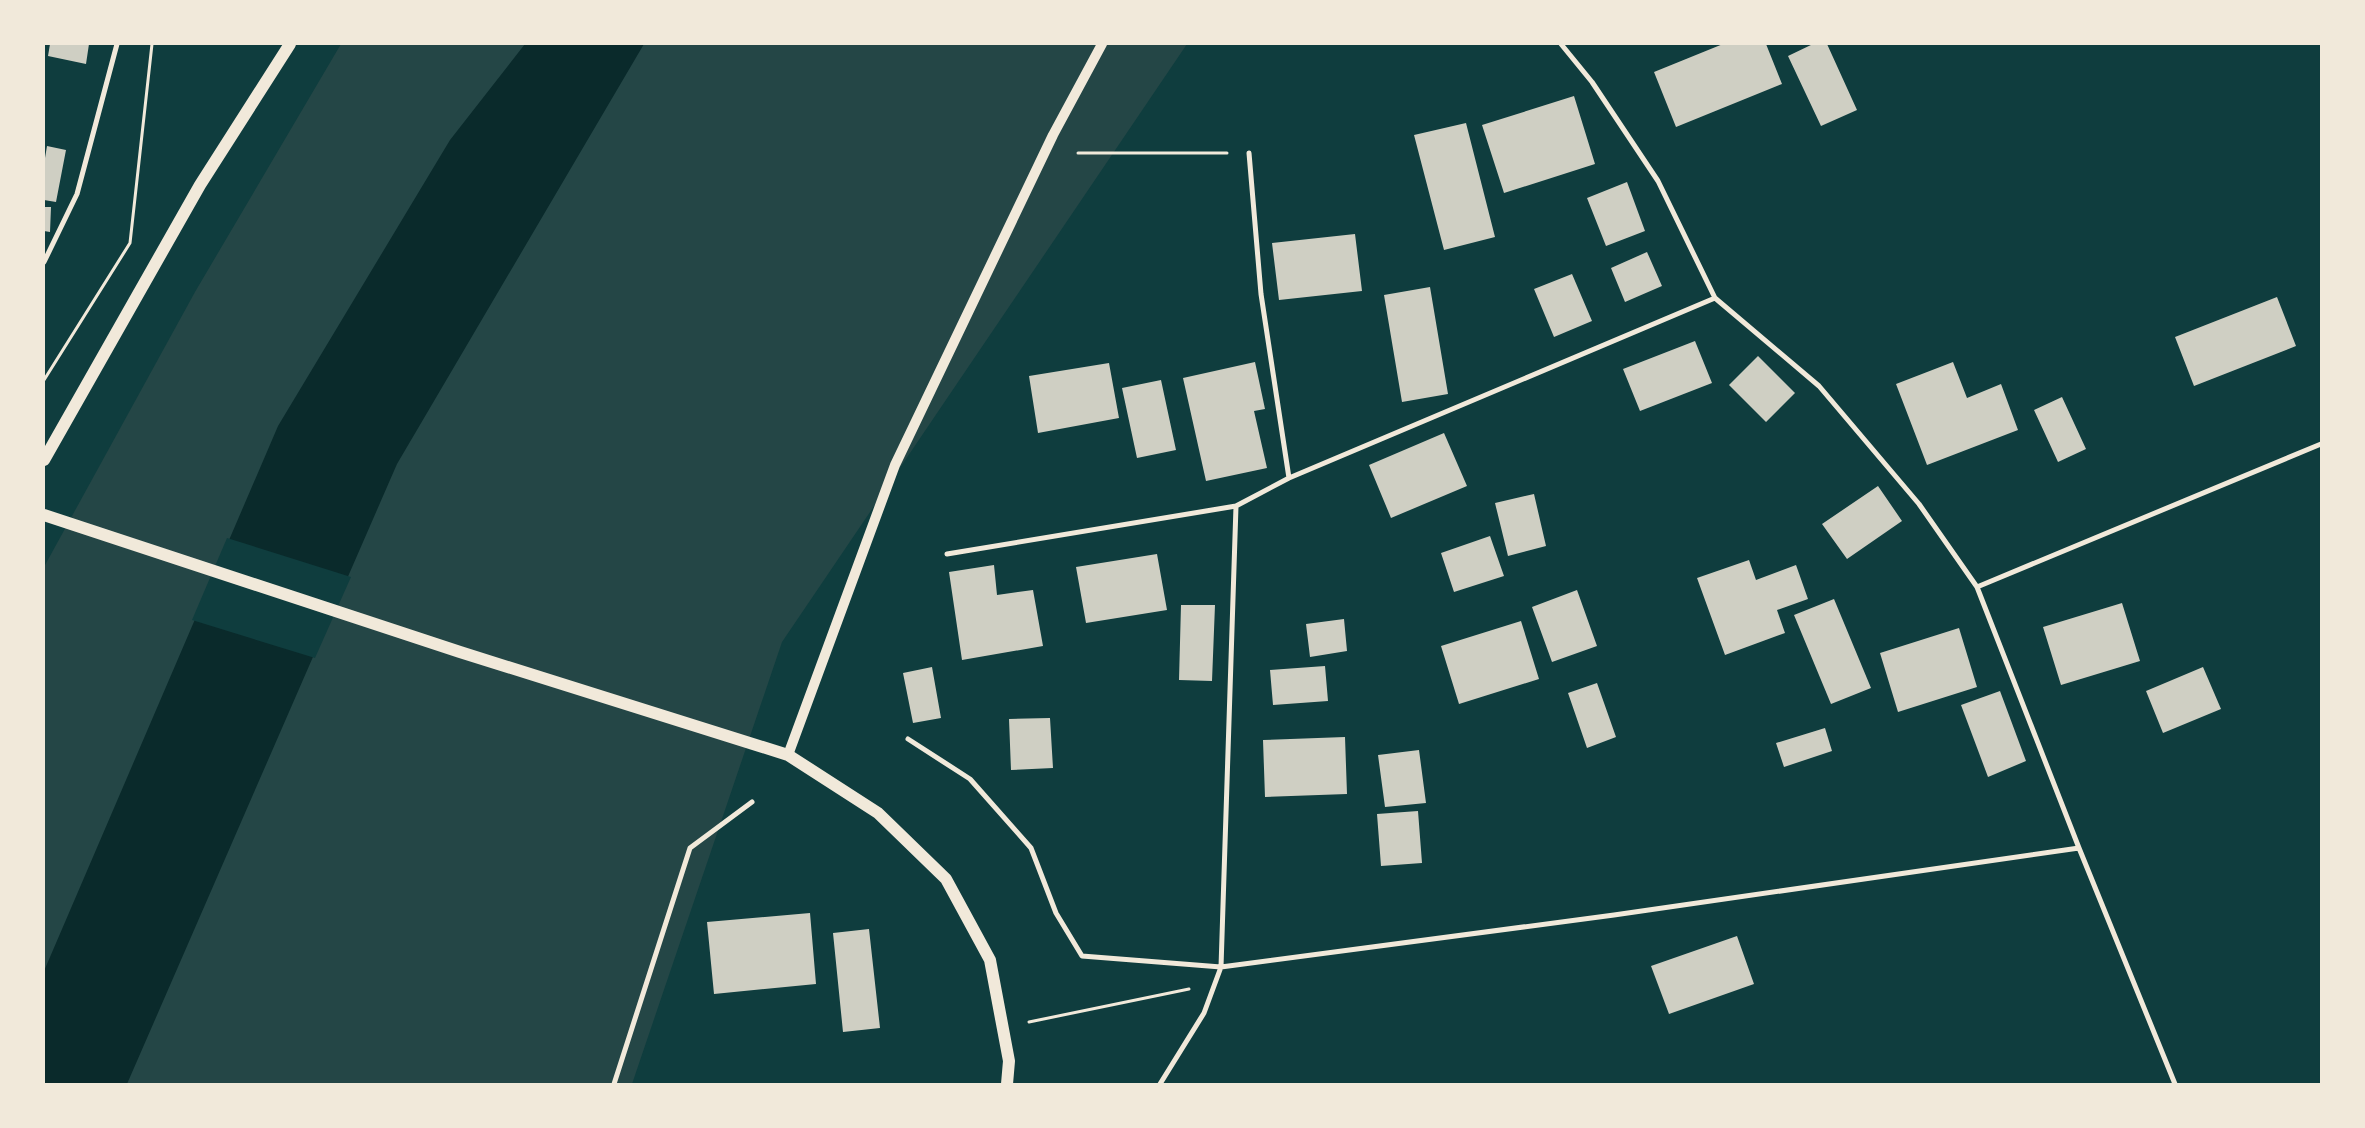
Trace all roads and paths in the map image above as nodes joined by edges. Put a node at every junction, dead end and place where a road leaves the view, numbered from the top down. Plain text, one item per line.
1 (117, 44) edge
2 (152, 44) edge
3 (290, 44) edge
4 (1102, 44) edge
5 (1561, 44) edge
6 (1078, 153) dead end
7 (1249, 153) joint
8 (44, 262) edge
9 (1715, 298) junction
10 (44, 380) edge
11 (2321, 444) edge
12 (44, 460) edge
13 (1289, 478) junction
14 (1236, 506) junction
15 (44, 515) edge
16 (947, 554) dead end
17 (1977, 587) junction
18 (908, 739) dead end
19 (788, 755) junction
20 (752, 802) dead end
21 (2079, 848) junction
22 (1222, 967) junction
23 (1199, 987) dead end
24 (1051, 1017) dead end
25 (614, 1084) edge
26 (1008, 1084) edge
27 (1160, 1084) edge
28 (2175, 1084) edge

1 - 8 street
2 - 10 path
3 - 12 main road
4 - 19 main road
5 - 9 street
6 - 7 path
7 - 13 street
9 - 13 street
9 - 17 street
11 - 17 street
13 - 14 street
14 - 16 street
14 - 22 street
15 - 19 main road
17 - 21 street
18 - 22 street
19 - 26 main road
20 - 25 street
21 - 22 street
21 - 28 street
22 - 27 street
23 - 24 path

